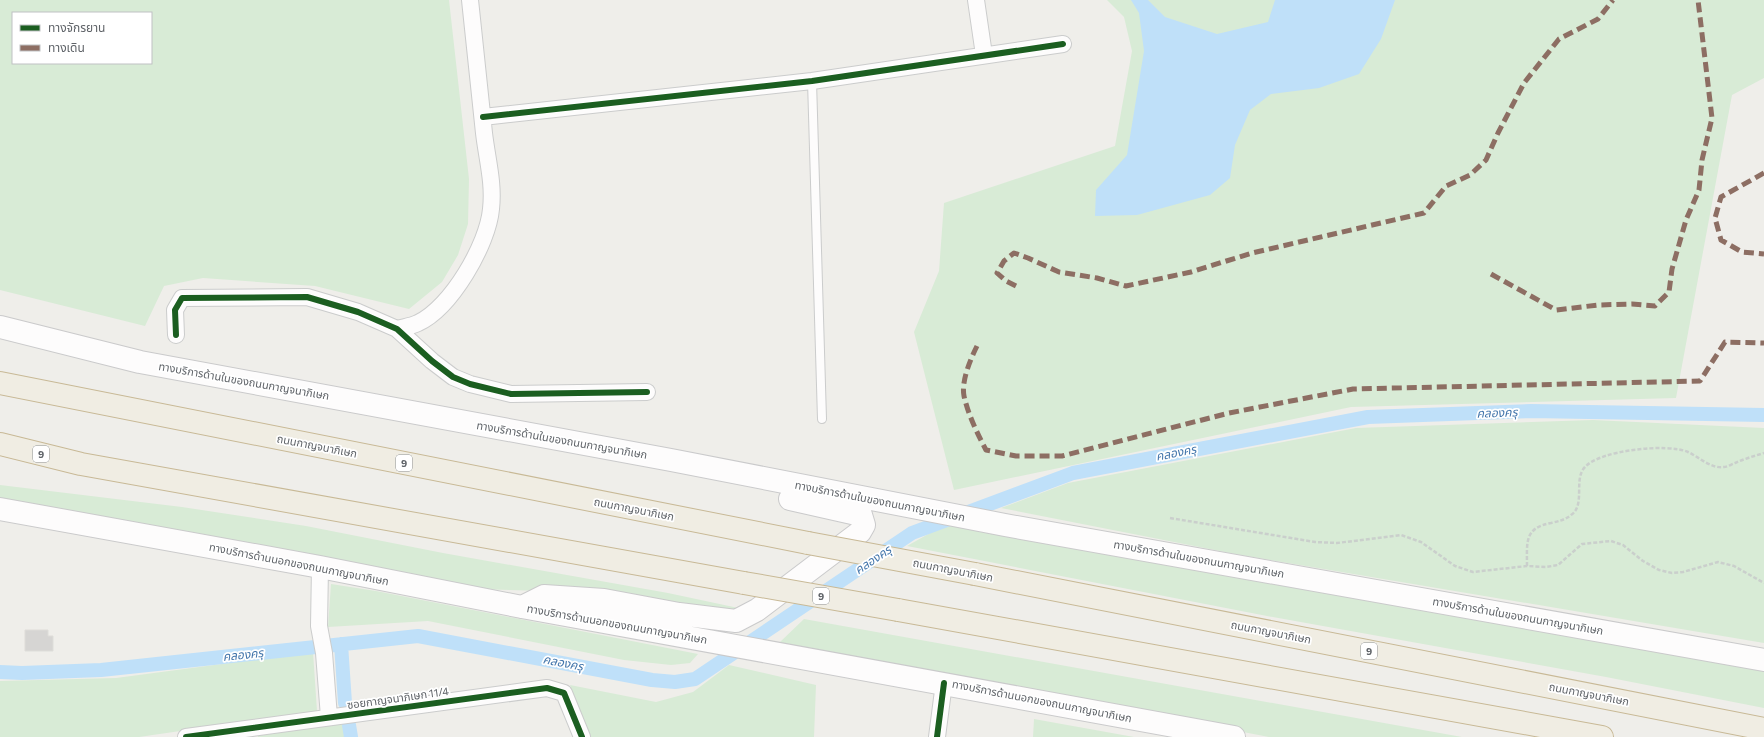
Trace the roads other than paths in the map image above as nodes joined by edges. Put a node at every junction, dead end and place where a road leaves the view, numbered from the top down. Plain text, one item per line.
1 (470, 0) edge
2 (976, 0) edge
3 (1063, 44) dead end
4 (984, 55) junction
5 (812, 80) junction
6 (482, 117) junction
7 (0, 327) edge
8 (397, 329) junction
9 (176, 335) dead end
10 (0, 383) edge
11 (647, 392) dead end
12 (822, 418) dead end
13 (0, 444) edge
14 (0, 459) edge
15 (671, 460) junction
16 (81, 464) junction
17 (0, 510) edge
18 (320, 567) junction
19 (522, 607) junction
20 (1764, 660) edge
21 (944, 683) junction
22 (329, 717) junction
23 (1764, 729) edge
24 (186, 737) edge
25 (582, 737) edge
26 (938, 737) edge
27 (1234, 737) edge
28 (1602, 737) edge

1 - 6 street
2 - 4 street
3 - 4 street
4 - 5 street
5 - 6 street
5 - 12 lane
6 - 8 street
7 - 15 main road, ทางบริการด้านในของถนนกาญจนาภิเษก
8 - 9 street
8 - 11 street
10 - 23 highway, ถนนกาญจนาภิเษก / 9, bridge
13 - 16 highway, 9
14 - 16 highway
15 - 19 main road
15 - 20 main road, ทางบริการด้านในของถนนกาญจนาภิเษก
16 - 28 highway, 9, bridge
17 - 18 main road, ทางบริการด้านนอกของถนนกาญจนาภิเษก
18 - 19 main road, ทางบริการด้านนอกของถนนกาญจนาภิเษก
18 - 22 street
19 - 21 main road, ทางบริการด้านนอกของถนนกาญจนาภิเษก
21 - 26 street
21 - 27 main road, ทางบริการด้านนอกของถนนกาญจนาภิเษก
22 - 24 street, ซอยกาญจนาภิเษก 11/4
22 - 25 street, ซอยกาญจนาภิเษก 11/4

